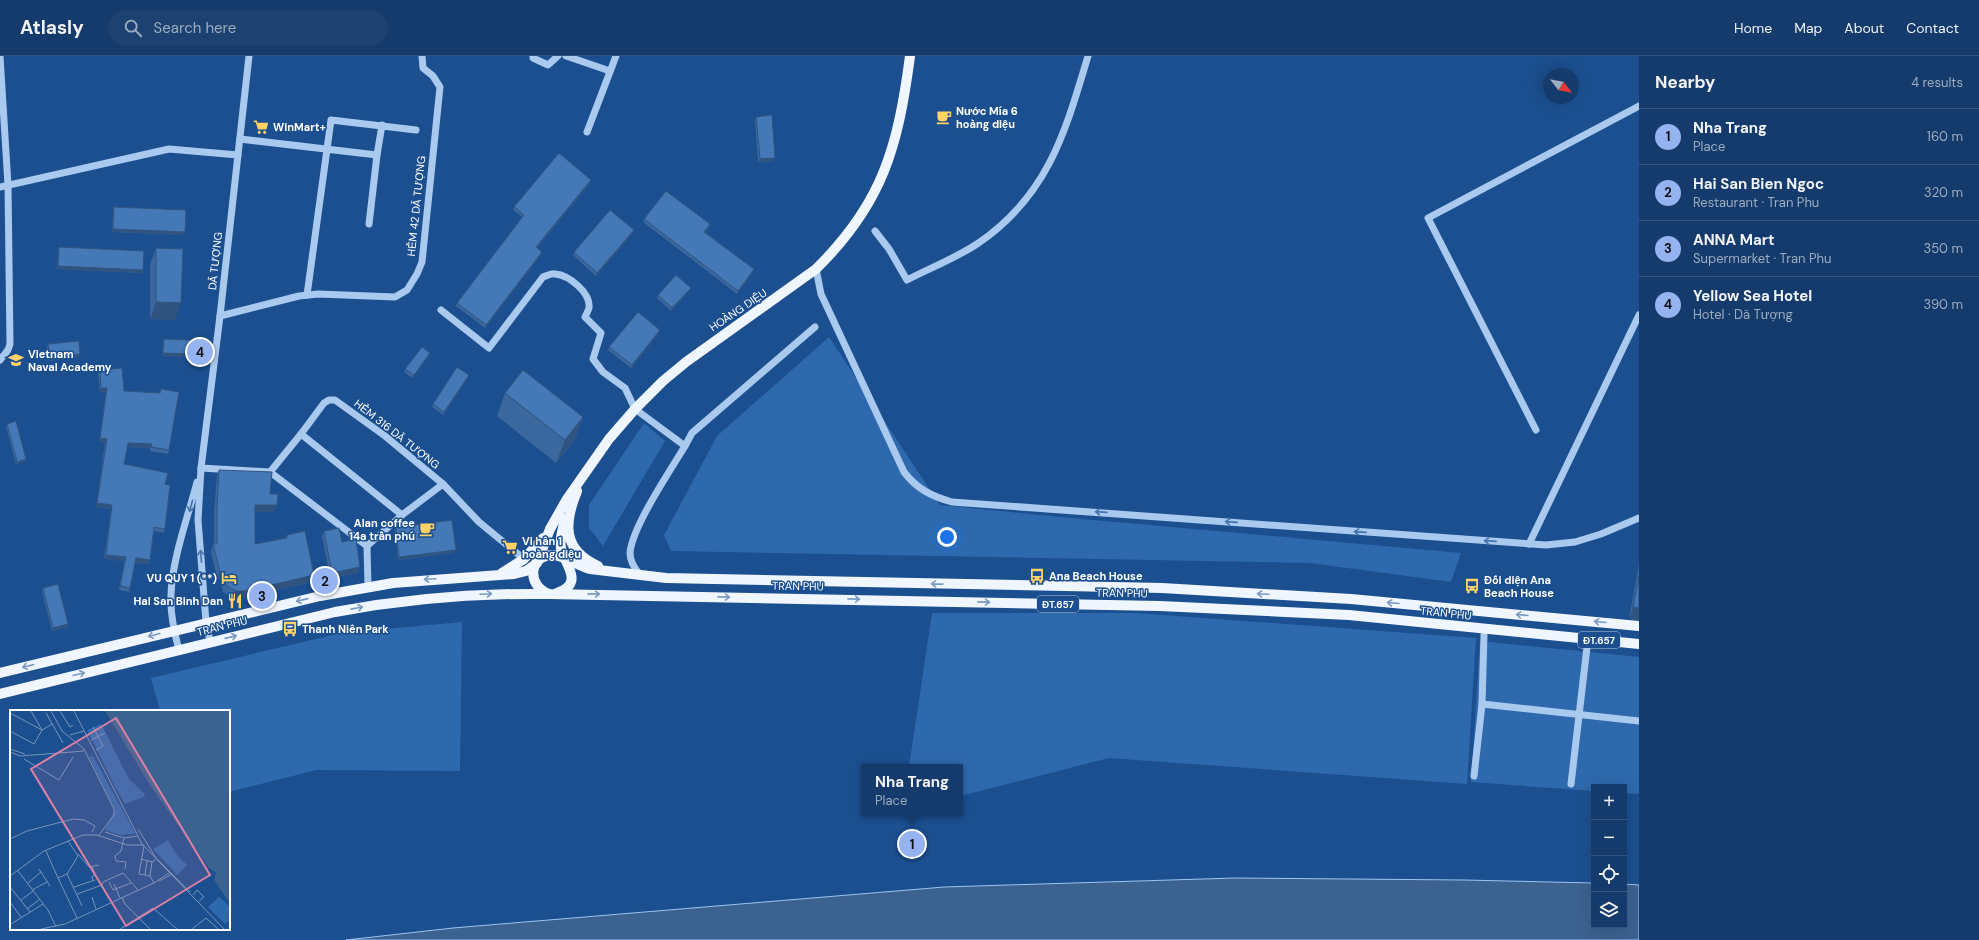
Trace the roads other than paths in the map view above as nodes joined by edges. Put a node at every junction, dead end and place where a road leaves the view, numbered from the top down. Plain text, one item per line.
1 (0, 56) edge
2 (249, 56) edge
3 (422, 56) edge
4 (533, 56) edge
5 (558, 56) edge
6 (566, 56) edge
7 (616, 56) edge
8 (910, 56) edge
9 (1088, 56) edge
10 (610, 71) junction
11 (1639, 106) edge
12 (382, 125) junction
13 (416, 130) dead end
14 (587, 132) dead end
15 (240, 139) junction
16 (327, 149) junction
17 (238, 155) junction
18 (377, 155) junction
19 (8, 185) junction
20 (0, 187) edge
21 (369, 224) dead end
22 (875, 231) dead end
23 (816, 270) junction
24 (307, 295) junction
25 (441, 310) dead end
26 (1639, 315) edge
27 (220, 316) junction
28 (815, 327) dead end
29 (0, 360) edge
30 (635, 409) junction
31 (1536, 430) dead end
32 (301, 434) junction
33 (685, 446) junction
34 (200, 468) junction
35 (270, 472) junction
36 (584, 476) junction
37 (443, 484) junction
38 (576, 492) junction
39 (402, 515) junction
40 (1639, 518) edge
41 (550, 529) junction
42 (1529, 544) junction
43 (366, 546) junction
44 (565, 558) junction
45 (524, 559) junction
46 (536, 564) junction
47 (610, 571) junction
48 (640, 575) junction
49 (497, 576) junction
50 (368, 587) junction
51 (552, 594) junction
52 (1561, 619) junction
53 (206, 622) junction
54 (1639, 626) edge
55 (174, 630) junction
56 (1484, 635) dead end
57 (1559, 636) junction
58 (210, 642) junction
59 (1639, 644) edge
60 (1587, 647) dead end
61 (179, 650) junction
62 (0, 674) edge
63 (0, 694) edge
64 (1482, 704) junction
65 (1579, 713) junction
66 (1639, 720) edge
67 (1474, 776) dead end
68 (1570, 784) dead end

1 - 19 street
2 - 15 street, DÃ TƯỢNG
3 - 24 street, HẺM 42 DÃ TƯỢNG
4 - 5 street
6 - 10 street
7 - 10 street
8 - 23 main road, HOÀNG DIỆU
9 - 22 street
10 - 14 street
11 - 31 street
12 - 13 street
12 - 16 street
12 - 18 street
15 - 16 street
15 - 17 street, DÃ TƯỢNG
16 - 18 street
16 - 24 street
17 - 19 street
17 - 27 street, DÃ TƯỢNG
18 - 21 street
19 - 20 street
19 - 29 street
23 - 30 main road, HOÀNG DIỆU
42 -> 23 street
24 - 27 street, HẺM 42 DÃ TƯỢNG
25 - 30 street
26 - 42 street
27 - 34 street, DÃ TƯỢNG
28 - 33 street
30 - 33 street
30 - 36 main road, HOÀNG DIỆU
32 - 35 street, HẺM 316 DÃ TƯỢNG
32 - 37 street, HẺM 316 DÃ TƯỢNG
32 - 39 street
33 - 48 street
34 - 35 street
53 -> 34 street, DÃ TƯỢNG
34 -> 55 street, DÃ TƯỢNG
35 - 43 street
36 - 38 main road
36 - 41 main road, HOÀNG DIỆU
37 - 39 street
37 - 45 street, HẺM 316 DÃ TƯỢNG
38 - 44 main road
38 - 47 main road
39 - 43 street
40 - 42 street
41 - 45 main road
41 - 46 main road, HOÀNG DIỆU
43 - 50 street
44 - 46 main road, ĐT.657
44 - 47 main road, TRAN PHU / ĐT.657
44 - 51 main road
45 - 49 main road
46 - 49 main road, TRAN PHU / ĐT.657
46 - 51 main road
47 - 48 main road, TRAN PHU / ĐT.657
52 -> 48 main road, TRAN PHU / ĐT.657
49 -> 50 main road, TRAN PHU / ĐT.657
50 -> 53 main road, TRAN PHU / ĐT.657
51 -> 57 main road, TRAN PHU / ĐT.657
58 -> 51 main road, TRAN PHU / ĐT.657
54 -> 52 main road, TRAN PHU / ĐT.657
52 - 57 main road
53 - 55 main road, TRAN PHU / ĐT.657
53 - 58 street, DÃ TƯỢNG
55 - 61 street, DÃ TƯỢNG
55 -> 62 main road, TRAN PHU / ĐT.657
56 - 64 street
57 - 59 main road, TRAN PHU / ĐT.657
58 - 61 main road, TRAN PHU / ĐT.657
60 - 65 street
63 -> 61 main road, TRAN PHU / ĐT.657
64 - 65 street
64 - 67 street
65 - 66 street
65 - 68 street

